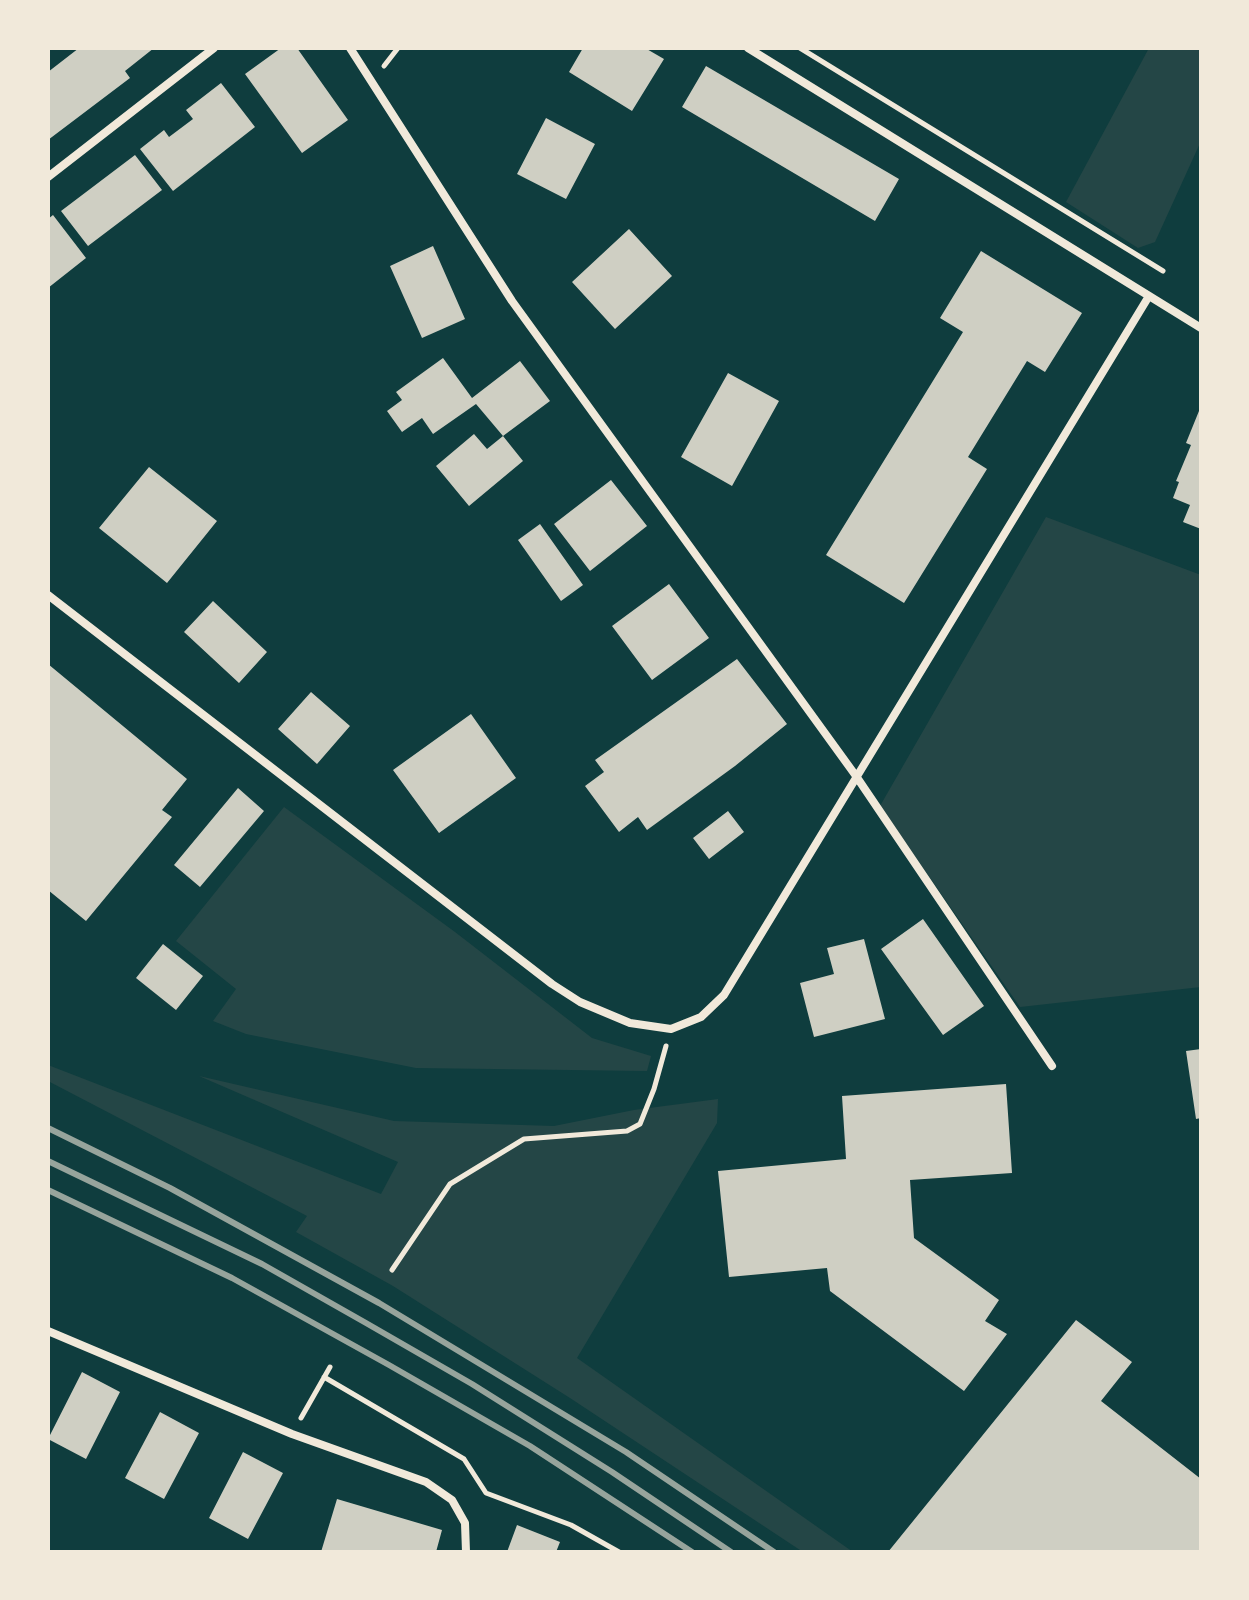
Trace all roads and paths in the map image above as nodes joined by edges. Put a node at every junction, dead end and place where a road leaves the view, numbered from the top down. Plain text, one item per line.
1 (214, 48) edge
2 (350, 48) edge
3 (748, 48) edge
4 (800, 48) edge
5 (48, 177) edge
6 (1163, 271) dead end
7 (1149, 296) junction
8 (1201, 328) edge
9 (48, 595) edge
10 (856, 776) junction
11 (671, 1029) junction
12 (1052, 1066) dead end
13 (392, 1270) dead end
14 (48, 1331) edge
15 (330, 1367) dead end
16 (324, 1377) junction
17 (313, 1395) dead end
18 (466, 1552) edge
19 (619, 1552) edge

1 - 5 street
2 - 10 street
3 - 7 street
4 - 6 path
7 - 8 street
7 - 10 street
9 - 11 street
10 - 11 street
10 - 12 street
11 - 13 path
14 - 18 street
15 - 16 path
16 - 17 path
16 - 19 path

